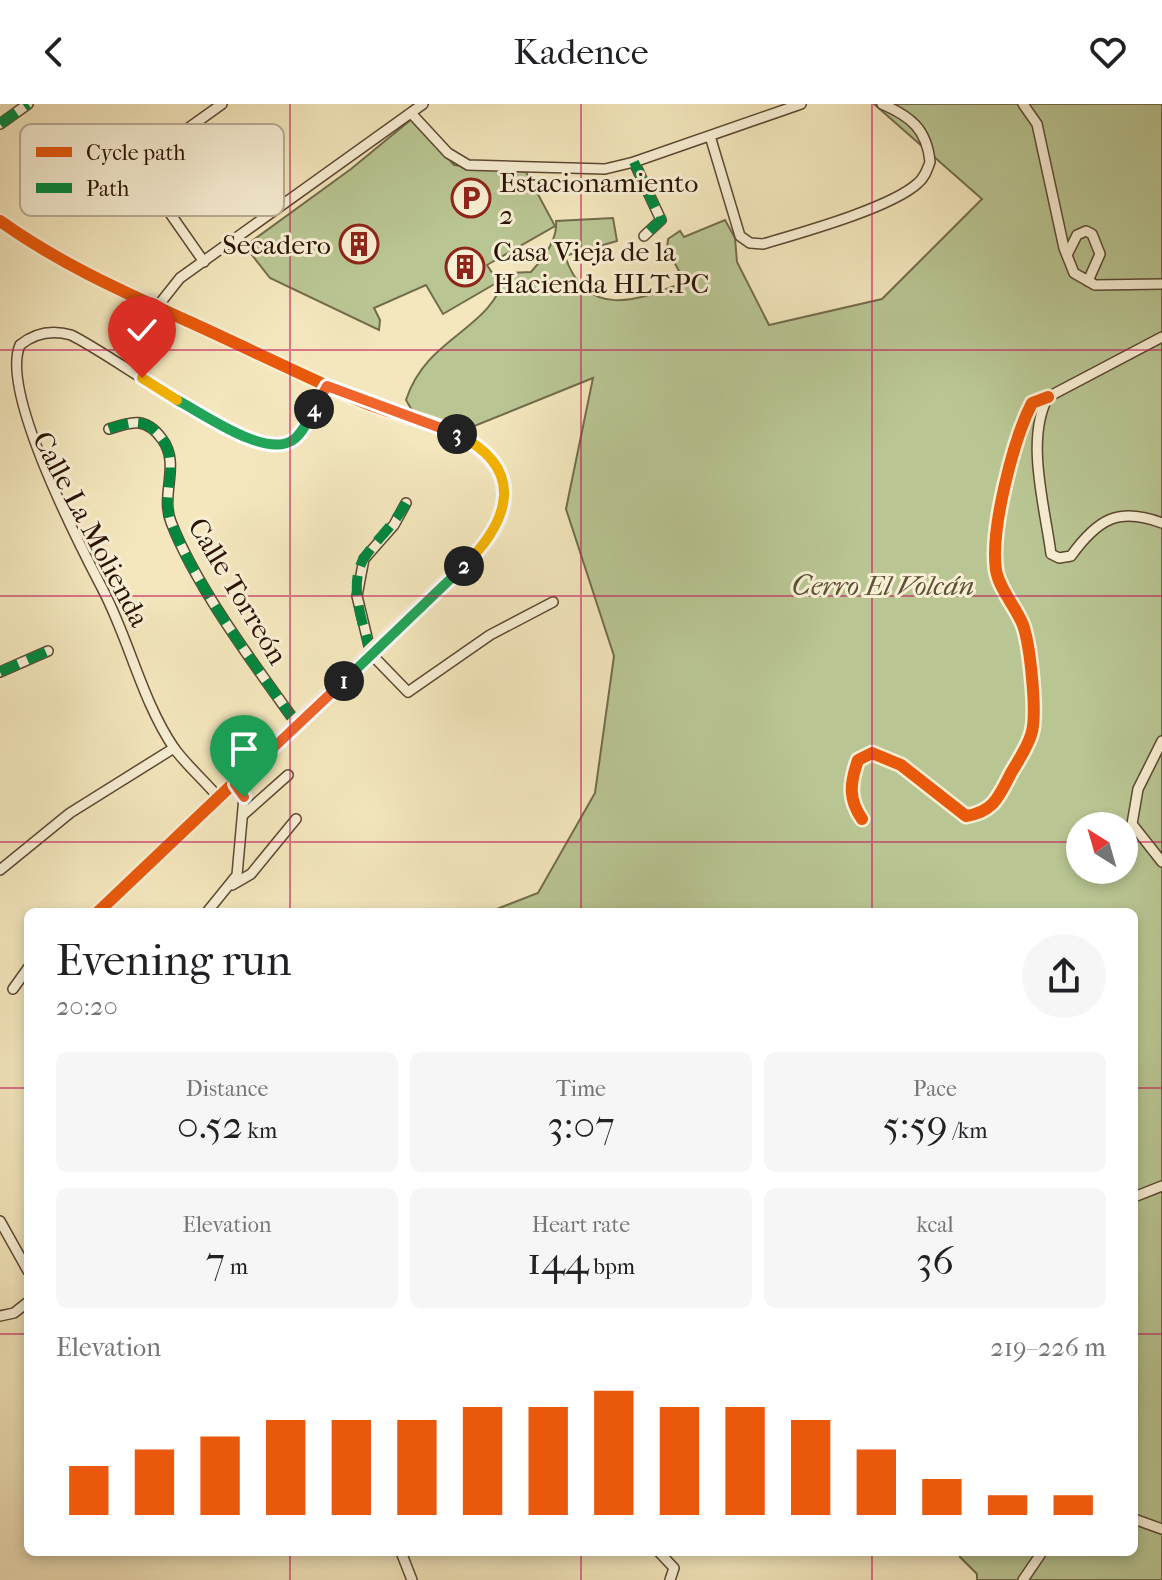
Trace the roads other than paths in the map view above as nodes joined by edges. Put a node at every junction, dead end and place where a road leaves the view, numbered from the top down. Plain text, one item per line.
1 (28, 104) edge
2 (222, 104) edge
3 (423, 104) edge
4 (801, 104) edge
5 (882, 104) edge
6 (1023, 104) edge
7 (411, 113) junction
8 (0, 124) edge
9 (194, 124) edge
10 (710, 136) junction
11 (634, 162) junction
12 (284, 204) edge
13 (172, 216) edge
14 (268, 216) edge
15 (0, 221) edge
16 (644, 236) dead end
17 (1067, 255) junction
18 (204, 262) junction
19 (1088, 281) junction
20 (1162, 284) edge
21 (157, 307) junction
22 (1162, 337) edge
23 (1147, 347) junction
24 (1162, 347) edge
25 (6, 365) dead end
26 (327, 386) junction
27 (1048, 397) junction
28 (109, 429) dead end
29 (37, 477) dead end
30 (406, 503) dead end
31 (1162, 523) edge
32 (553, 602) dead end
33 (48, 651) dead end
34 (371, 654) junction
35 (0, 672) edge
36 (297, 724) junction
37 (1162, 741) edge
38 (174, 748) junction
39 (288, 775) dead end
40 (235, 784) junction
41 (219, 798) junction
42 (243, 815) junction
43 (296, 819) dead end
44 (862, 819) dead end
45 (1162, 862) edge
46 (0, 870) edge
47 (230, 886) junction
48 (102, 908) edge
49 (211, 908) edge
50 (24, 974) edge
51 (13, 989) dead end
52 (1162, 1186) edge
53 (1138, 1195) edge
54 (0, 1221) edge
55 (24, 1264) edge
56 (24, 1305) edge
57 (0, 1316) edge
58 (1138, 1520) edge
59 (1162, 1529) edge
60 (403, 1556) edge
61 (663, 1556) edge
62 (1039, 1556) edge
63 (412, 1580) edge
64 (670, 1580) edge
65 (1023, 1580) edge

1 - 8 street
2 - 9 street
3 - 7 street
4 - 10 street
5 - 10 street
6 - 17 street
7 - 11 street
7 - 12 street
10 - 11 street
11 - 16 street
13 - 18 street
14 - 18 street
15 - 21 street
17 - 19 street
17 - 19 street
18 - 21 street
19 - 20 street
21 - 26 street
22 - 23 street
23 - 24 street
23 - 27 street
25 - 26 street
26 - 34 street
27 - 31 street
27 - 44 street
28 - 36 street, Calle Torreón
29 - 38 street, Calle La Molienda
30 - 34 street
32 - 34 street
33 - 35 street
34 - 36 street
36 - 40 street
37 - 45 street
38 - 41 street, Calle La Molienda
38 - 46 street
39 - 42 street
40 - 41 street
40 - 42 street
41 - 48 street
42 - 47 street
43 - 47 street
47 - 49 street
50 - 51 street
52 - 53 street
54 - 55 street
56 - 57 street
58 - 59 street
60 - 63 street
61 - 64 street
62 - 65 street

